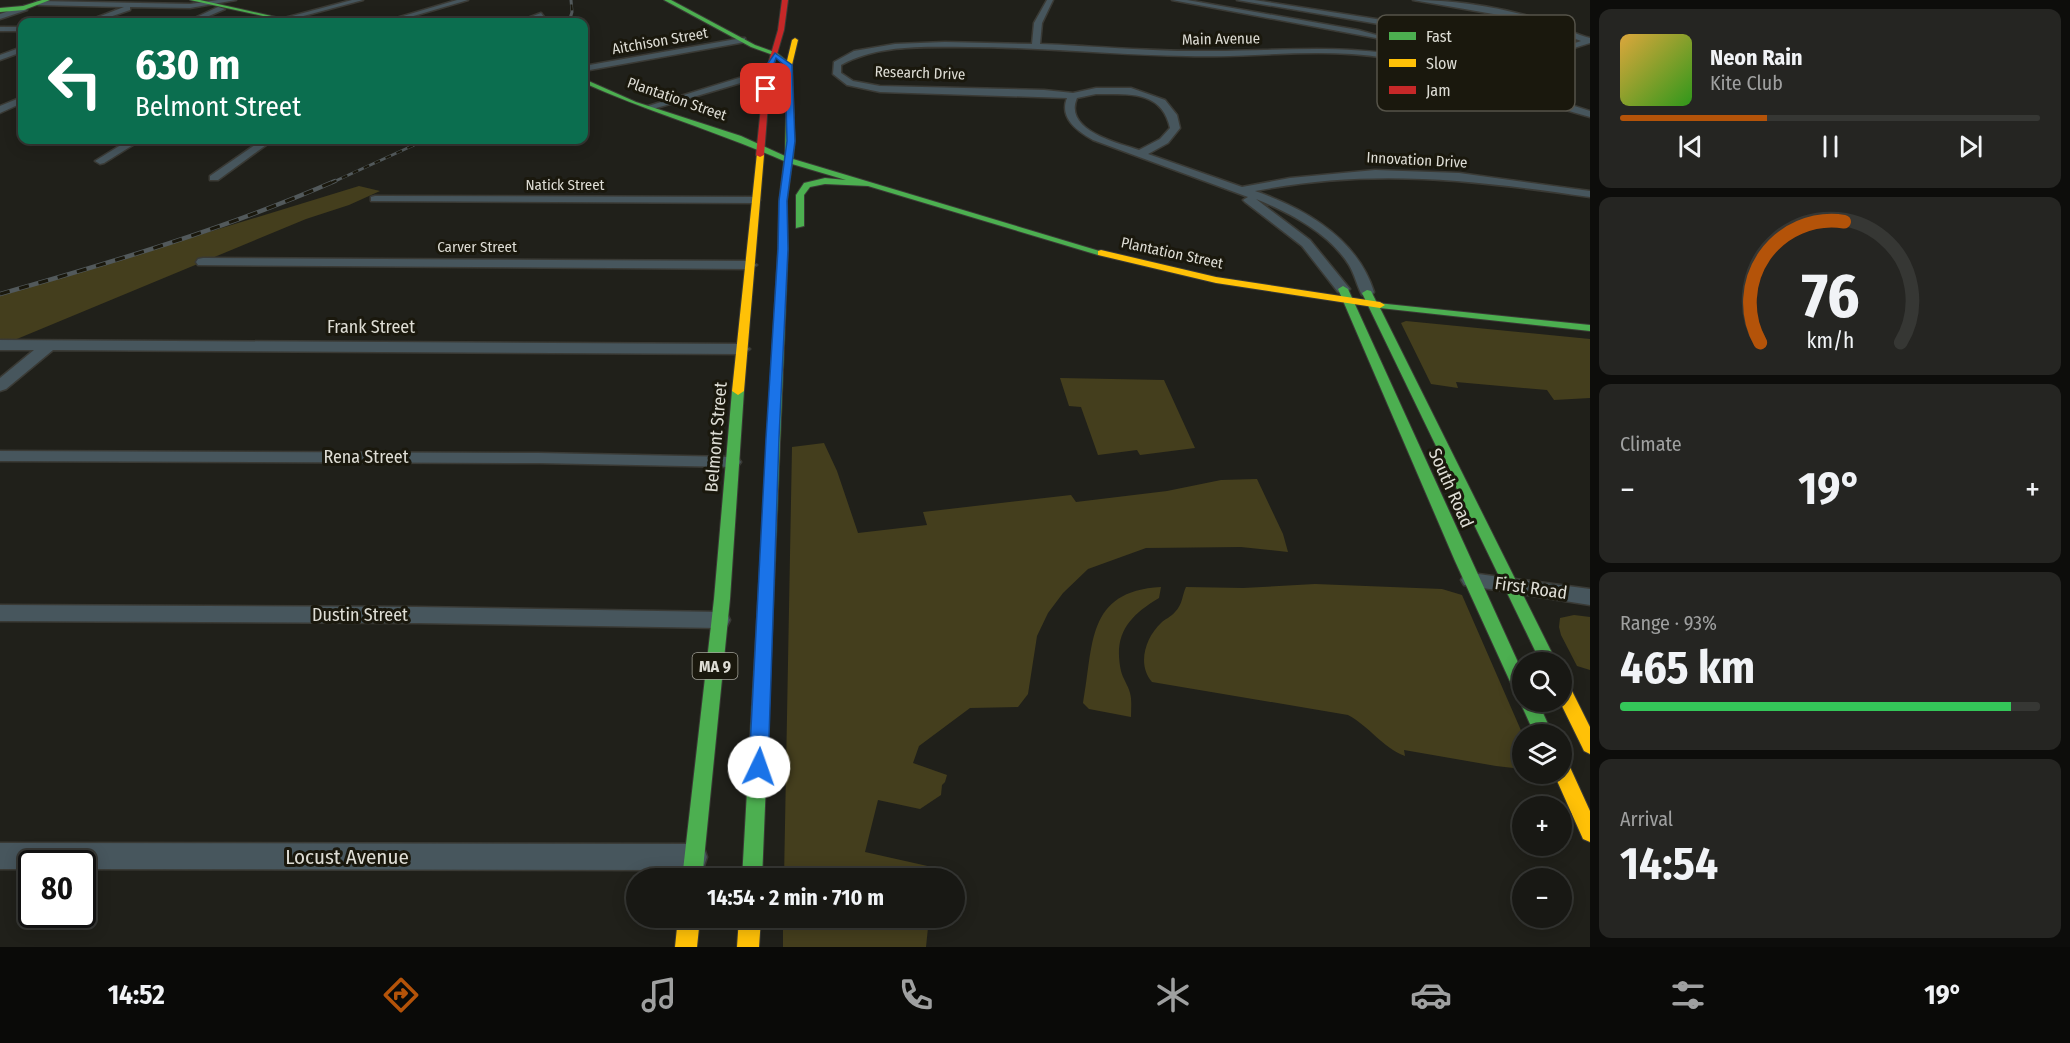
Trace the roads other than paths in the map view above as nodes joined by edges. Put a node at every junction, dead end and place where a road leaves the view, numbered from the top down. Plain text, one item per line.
1 (146, 0) edge
2 (194, 0) edge
3 (360, 0) edge
4 (465, 0) edge
5 (652, 0) edge
6 (667, 0) edge
7 (785, 0) edge
8 (798, 0) edge
9 (1050, 0) edge
10 (1174, 0) edge
11 (1240, 0) edge
12 (1416, 0) edge
13 (43, 2) edge
14 (224, 4) edge
15 (135, 5) junction
16 (24, 8) junction
17 (0, 10) edge
18 (541, 15) dead end
19 (1521, 15) edge
20 (0, 17) edge
21 (100, 18) edge
22 (198, 18) edge
23 (277, 18) edge
24 (298, 18) edge
25 (401, 18) edge
26 (532, 18) edge
27 (1377, 22) edge
28 (0, 29) edge
29 (18, 29) edge
30 (1377, 36) edge
31 (779, 39) junction
32 (742, 44) junction
33 (1036, 45) junction
34 (18, 51) edge
35 (1377, 55) edge
36 (0, 59) edge
37 (791, 59) junction
38 (16, 61) dead end
39 (771, 64) junction
40 (588, 68) edge
41 (588, 83) edge
42 (1073, 96) junction
43 (18, 102) edge
44 (650, 107) junction
45 (1575, 109) edge
46 (0, 110) edge
47 (1590, 114) edge
48 (128, 144) edge
49 (262, 144) edge
50 (761, 146) junction
51 (1139, 154) junction
52 (789, 156) junction
53 (100, 161) dead end
54 (214, 178) dead end
55 (1210, 180) junction
56 (867, 184) junction
57 (1244, 190) junction
58 (1590, 194) edge
59 (375, 199) dead end
60 (754, 200) junction
61 (799, 239) dead end
62 (203, 262) dead end
63 (750, 266) junction
64 (797, 285) dead end
65 (1345, 296) junction
66 (1370, 299) junction
67 (780, 302) junction
68 (1590, 317) edge
69 (1590, 328) edge
70 (0, 345) edge
71 (48, 346) junction
72 (742, 349) junction
73 (0, 386) edge
74 (0, 456) edge
75 (732, 462) junction
76 (1472, 580) junction
77 (1511, 585) junction
78 (1590, 597) edge
79 (0, 613) edge
80 (719, 620) junction
81 (1544, 652) edge
82 (1512, 666) edge
83 (1572, 709) edge
84 (1590, 746) edge
85 (1572, 784) edge
86 (1581, 796) edge
87 (1590, 833) edge
88 (0, 856) edge
89 (694, 868) edge
90 (753, 868) edge
91 (688, 928) edge
92 (749, 928) edge
93 (686, 947) edge
94 (748, 947) edge

1 - 15 street
2 - 14 main road
3 - 24 street
4 - 25 street
5 - 32 main road
6 - 32 main road
7 - 31 main road, Belmont Street / MA 9
8 - 37 main road, MA 9
9 - 33 street
10 - 30 street
11 - 27 street
12 - 19 street
13 - 15 street
13 - 16 main road
14 - 15 street
14 - 22 street
14 - 23 main road
15 - 21 street
16 - 17 main road
16 - 20 street
18 - 26 street
28 - 29 street
31 - 32 main road
31 - 39 main road, Belmont Street / MA 9
32 - 39 main road
32 - 40 street, Aitchison Street
33 - 35 street, Main Avenue
33 - 42 street, Research Drive
34 - 36 street
36 - 38 street
37 - 39 main road
37 - 52 main road, MA 9
39 - 44 street
39 - 50 main road, Belmont Street / MA 9
41 - 44 main road, Plantation Street
42 - 51 street
42 - 51 street, Research Drive
43 - 46 street
44 - 50 main road, Plantation Street
45 - 47 street, Main Avenue
48 - 53 street
49 - 54 street
50 - 52 main road, Plantation Street
50 - 60 main road, Belmont Street / MA 9
51 - 55 street
52 - 56 main road, Plantation Street
52 - 65 main road, Plantation Street
52 - 67 main road, MA 9
55 - 57 street
55 - 65 street
56 - 61 main road
56 - 65 main road, Plantation Street
57 - 58 street, Innovation Drive
57 - 66 street
59 - 60 street, Natick Street
60 - 63 main road, Belmont Street / MA 9
62 - 63 street, Carver Street
63 - 72 main road, Belmont Street / MA 9
64 - 67 main road
65 - 66 main road, Plantation Street
65 - 76 main road, South Road
66 - 68 main road, Plantation Street
66 - 69 main road, Plantation Street
66 - 77 main road, South Road
67 - 90 main road, MA 9
70 - 71 street, Frank Street
71 - 72 street, Frank Street
71 - 73 street
72 - 75 main road, Belmont Street / MA 9
74 - 75 street, Rena Street
75 - 80 main road, Belmont Street / MA 9
76 - 77 street, First Road
76 - 82 main road, South Road
77 - 78 street, First Road
77 - 81 main road, South Road
79 - 80 street, Dustin Street
80 - 89 main road, Belmont Street / MA 9
83 - 84 main road
85 - 86 main road
86 - 87 main road
88 - 89 street, Locust Avenue
91 - 93 main road
92 - 94 main road

